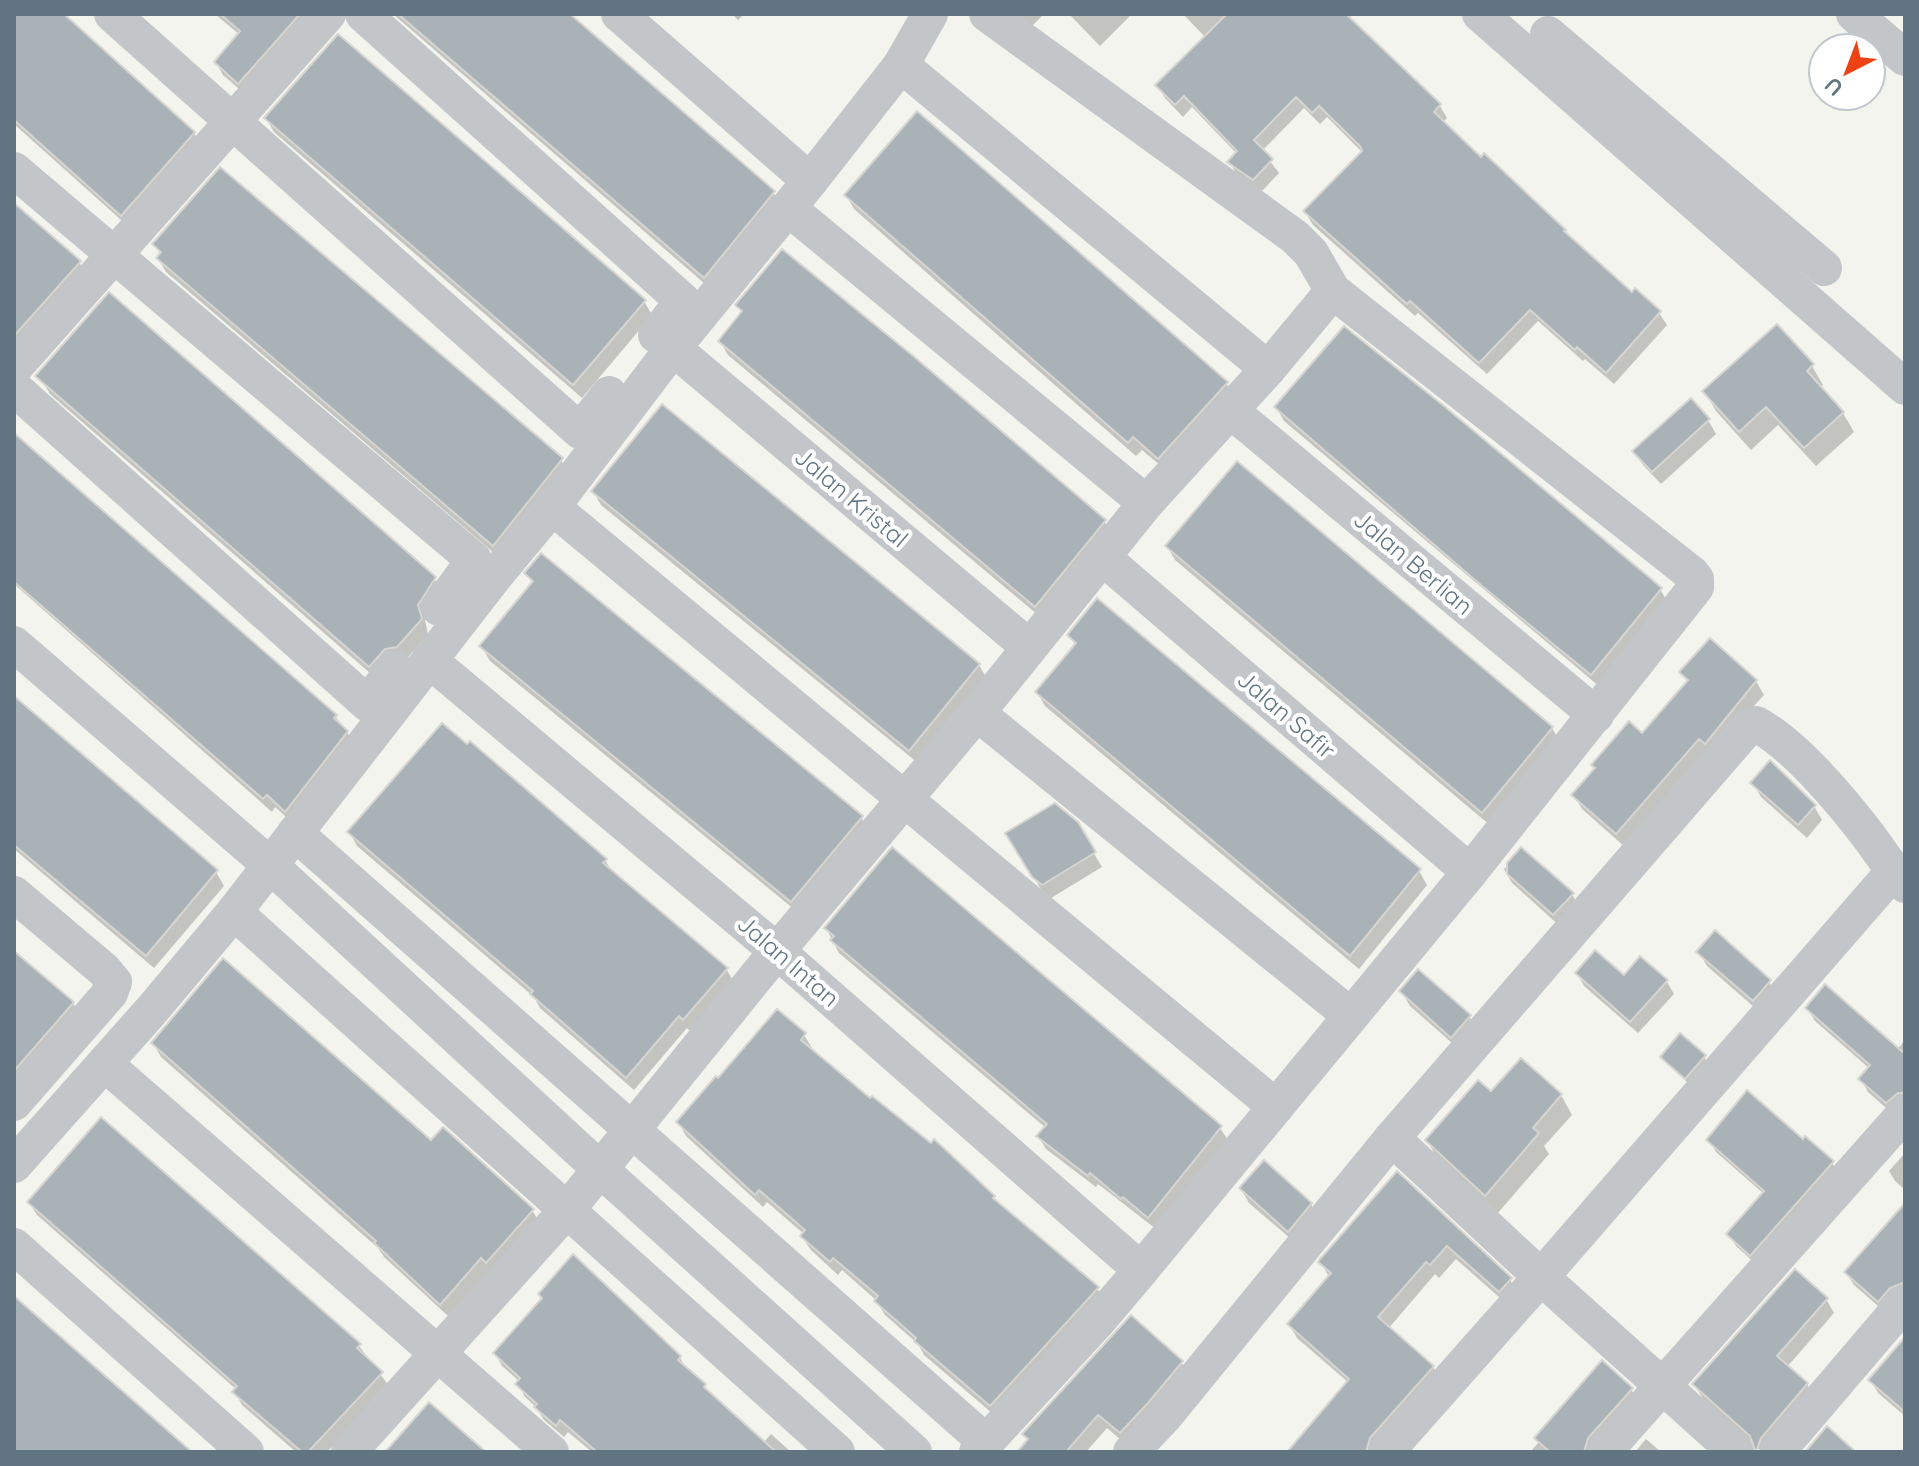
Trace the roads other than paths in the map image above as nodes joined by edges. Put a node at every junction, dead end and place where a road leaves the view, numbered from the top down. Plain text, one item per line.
1 (112, 14) edge
2 (328, 14) edge
3 (363, 14) edge
4 (619, 14) edge
5 (930, 14) edge
6 (987, 14) edge
7 (1480, 14) edge
8 (1854, 14) edge
9 (1545, 36) edge
10 (1905, 58) edge
11 (901, 65) junction
12 (232, 121) junction
13 (14, 170) edge
14 (799, 195) junction
15 (115, 256) junction
16 (1824, 268) dead end
17 (1333, 291) junction
18 (673, 348) junction
19 (14, 368) edge
20 (1268, 369) junction
21 (1905, 387) edge
22 (14, 388) edge
23 (1231, 411) junction
24 (1146, 503) junction
25 (552, 507) junction
26 (1102, 557) junction
27 (14, 644) edge
28 (1029, 647) junction
29 (429, 660) junction
30 (977, 713) junction
31 (1596, 715) junction
32 (905, 799) junction
33 (295, 833) junction
34 (271, 866) junction
35 (1470, 872) junction
36 (1899, 878) edge
37 (14, 894) edge
38 (234, 912) junction
39 (777, 951) junction
40 (1351, 1016) junction
41 (105, 1064) junction
42 (14, 1103) edge
43 (1276, 1107) junction
44 (1905, 1113) edge
45 (632, 1131) junction
46 (1392, 1138) junction
47 (14, 1165) edge
48 (601, 1170) junction
49 (567, 1210) junction
50 (14, 1246) edge
51 (1141, 1270) junction
52 (1541, 1277) junction
53 (1905, 1302) edge
54 (439, 1353) junction
55 (1662, 1385) junction
56 (982, 1447) edge
57 (246, 1452) edge
58 (349, 1452) edge
59 (551, 1452) edge
60 (837, 1452) edge
61 (914, 1452) edge
62 (1131, 1452) edge
63 (1386, 1452) edge
64 (1604, 1452) edge
65 (1736, 1452) edge
66 (1777, 1452) edge

1 - 12 street
2 - 12 street
3 - 12 street
4 - 14 street
5 - 11 street
6 - 17 street
7 - 9 street
8 - 10 street
9 - 16 street
9 - 21 street
11 - 14 street
11 - 20 street
12 - 15 street
13 - 15 street
14 - 18 street
14 - 24 street
15 - 19 street
15 - 22 street
17 - 20 street
17 - 31 street
18 - 25 street
18 - 28 street, Jalan Kristal
20 - 23 street
23 - 24 street
23 - 31 street, Jalan Berlian
24 - 26 street
25 - 29 street
25 - 32 street
26 - 28 street
26 - 35 street, Jalan Safir
27 - 34 street
28 - 30 street
29 - 33 street
29 - 39 street, Jalan Intan
30 - 32 street
30 - 40 street
31 - 35 street
32 - 39 street
32 - 43 street
33 - 34 street
33 - 45 street
34 - 38 street
34 - 48 street
35 - 40 street
36 - 46 street
36 - 52 street
37 - 42 street
38 - 41 street
38 - 49 street
39 - 45 street
39 - 51 street, Jalan Intan
40 - 43 street
41 - 47 street
41 - 54 street
43 - 51 street
44 - 55 street
45 - 48 street
45 - 56 street
46 - 52 street
46 - 62 street
48 - 49 street
48 - 61 street
49 - 54 street
49 - 60 street
50 - 57 street
51 - 56 street
52 - 55 street
52 - 63 street
53 - 66 street
54 - 58 street
54 - 59 street
55 - 64 street
55 - 65 street

